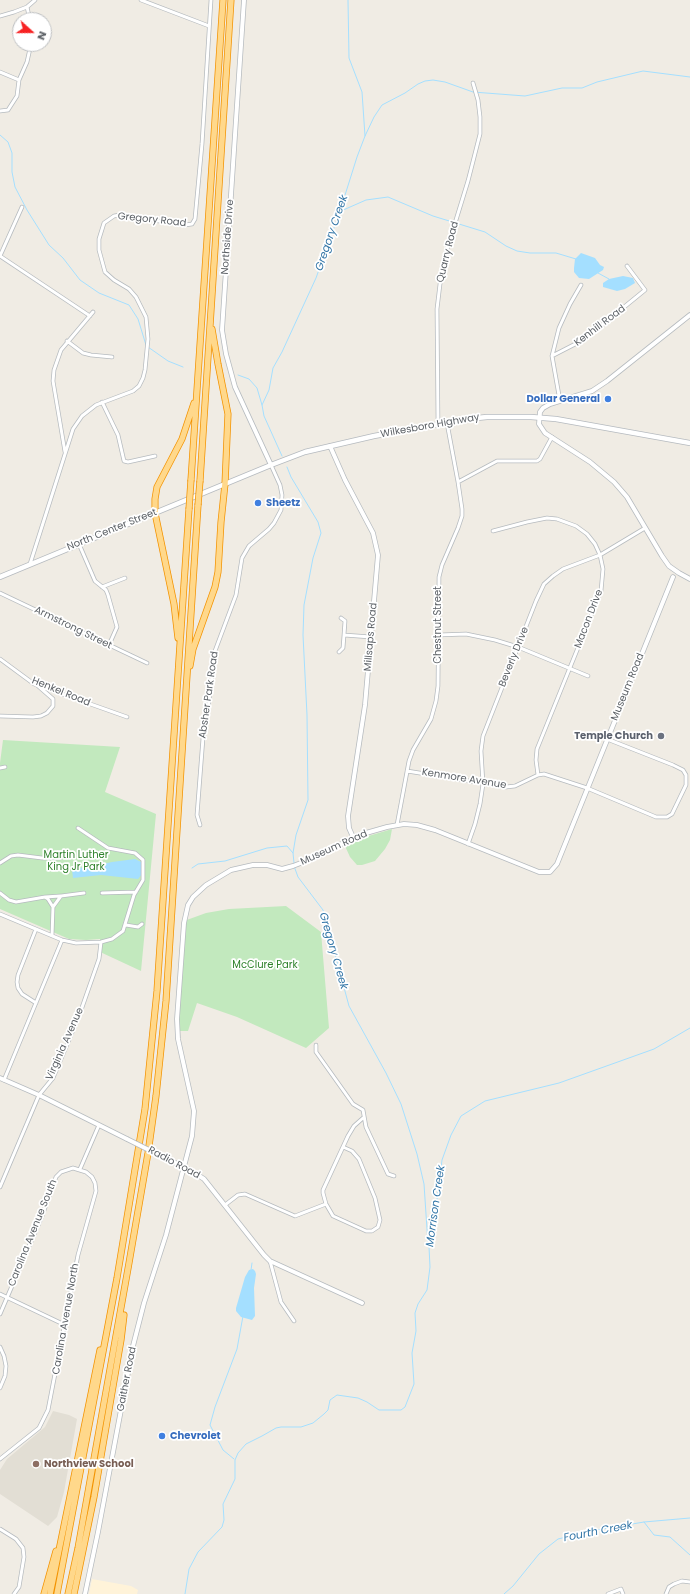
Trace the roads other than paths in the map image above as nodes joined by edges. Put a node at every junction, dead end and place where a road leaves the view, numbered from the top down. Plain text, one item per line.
1 (35, 0) edge
2 (141, 0) edge
3 (211, 0) edge
4 (223, 0) edge
5 (231, 0) edge
6 (244, 0) edge
7 (26, 7) junction
8 (28, 12) edge
9 (0, 16) edge
10 (209, 26) junction
11 (29, 52) edge
12 (0, 72) edge
13 (19, 80) junction
14 (473, 83) dead end
15 (0, 111) edge
16 (22, 207) dead end
17 (0, 256) edge
18 (627, 266) dead end
19 (581, 285) dead end
20 (212, 288) junction
21 (93, 312) dead end
22 (90, 316) junction
23 (689, 317) edge
24 (67, 341) junction
25 (552, 356) junction
26 (112, 357) dead end
27 (198, 383) junction
28 (560, 401) junction
29 (102, 402) junction
30 (540, 417) junction
31 (447, 423) junction
32 (438, 424) junction
33 (552, 437) junction
34 (690, 442) edge
35 (330, 446) junction
36 (65, 454) junction
37 (155, 456) dead end
38 (271, 465) junction
39 (458, 482) junction
40 (225, 484) junction
41 (155, 513) junction
42 (645, 528) junction
43 (494, 531) dead end
44 (79, 544) junction
45 (600, 555) junction
46 (30, 564) junction
47 (675, 571) junction
48 (0, 577) edge
49 (673, 577) joint
50 (125, 578) dead end
51 (690, 579) edge
52 (102, 587) junction
53 (0, 593) edge
54 (341, 618) dead end
55 (344, 635) junction
56 (438, 635) junction
57 (372, 637) junction
58 (109, 645) junction
59 (518, 647) junction
60 (339, 652) dead end
61 (0, 659) edge
62 (147, 664) dead end
63 (178, 668) junction
64 (570, 669) junction
65 (588, 676) dead end
66 (34, 684) junction
67 (184, 714) junction
68 (0, 716) edge
69 (127, 717) dead end
70 (608, 739) junction
71 (5, 767) dead end
72 (0, 768) edge
73 (407, 771) junction
74 (538, 775) junction
75 (483, 784) junction
76 (587, 788) junction
77 (200, 825) dead end
78 (397, 825) junction
79 (78, 828) dead end
80 (353, 837) junction
81 (468, 844) junction
82 (60, 858) dead end
83 (0, 863) edge
84 (136, 892) junction
85 (0, 893) edge
86 (84, 893) dead end
87 (102, 893) dead end
88 (60, 896) junction
89 (46, 897) junction
90 (53, 907) junction
91 (0, 914) edge
92 (142, 924) dead end
93 (126, 925) junction
94 (36, 929) junction
95 (52, 936) junction
96 (62, 940) junction
97 (101, 942) junction
98 (36, 1003) junction
99 (316, 1045) dead end
100 (2, 1079) edge
101 (39, 1095) junction
102 (363, 1118) junction
103 (99, 1124) junction
104 (343, 1147) junction
105 (184, 1167) junction
106 (80, 1169) junction
107 (394, 1176) dead end
108 (0, 1187) edge
109 (326, 1204) junction
110 (225, 1205) junction
111 (270, 1261) junction
112 (129, 1263) junction
113 (0, 1294) edge
114 (6, 1298) junction
115 (362, 1303) dead end
116 (110, 1313) junction
117 (0, 1314) edge
118 (294, 1321) dead end
119 (65, 1325) junction
120 (0, 1348) edge
121 (0, 1388) edge
122 (0, 1459) edge
123 (69, 1503) junction
124 (0, 1529) edge
125 (690, 1582) edge
126 (14, 1594) edge
127 (44, 1594) edge
128 (50, 1594) edge
129 (57, 1594) edge
130 (68, 1594) edge
131 (75, 1594) edge
132 (85, 1594) edge
133 (608, 1594) edge
134 (623, 1594) edge
135 (666, 1594) edge

1 - 7 street
2 - 10 street
3 - 10 street, Gregory Road
4 - 27 highway
5 - 20 highway
6 - 38 street, Northside Drive
7 - 8 street
7 - 9 street
10 - 29 street, Gregory Road
11 - 13 street
12 - 13 street
13 - 15 street
14 - 32 street, Quarry Road
16 - 17 street
17 - 22 street
18 - 25 street, Kenhill Road
19 - 25 street
20 - 40 highway
20 - 67 highway, bridge
21 - 22 street
22 - 24 street
23 - 28 street
24 - 26 street
24 - 36 street
25 - 28 street
27 - 41 highway
27 - 63 highway, bridge
28 - 30 street
29 - 36 street, Gregory Road
29 - 37 street
30 - 31 main road, Wilkesboro Highway
30 - 33 street
30 - 34 main road, Wilkesboro Highway
31 - 32 main road, Wilkesboro Highway
31 - 39 street, Chestnut Street
32 - 35 main road, Wilkesboro Highway
33 - 39 street
33 - 42 street
35 - 38 main road, Wilkesboro Highway
35 - 57 street, Millsaps Road
36 - 46 street, Gregory Road
38 - 40 main road, Wilkesboro Highway
38 - 77 street, Absher Park Road
39 - 56 street, Chestnut Street
40 - 41 main road, North Center Street
40 - 67 highway
41 - 44 main road, North Center Street
41 - 63 highway
42 - 45 street, Beverly Drive
42 - 47 street
43 - 45 street, Macon Drive
44 - 46 main road, North Center Street
44 - 52 street
45 - 59 street, Beverly Drive
45 - 64 street, Macon Drive
46 - 48 main road, North Center Street
47 - 49 street
47 - 51 street
49 - 70 street, Museum Road
50 - 52 street
52 - 58 street
53 - 58 street, Armstrong Street
54 - 55 street
55 - 57 street
55 - 60 street
56 - 59 street
56 - 73 street, Chestnut Street
57 - 80 street, Millsaps Road
58 - 62 street, Armstrong Street
59 - 64 street
59 - 75 street, Beverly Drive
61 - 66 street, Henkel Road
63 - 116 highway
64 - 65 street
64 - 74 street, Macon Drive
66 - 68 street
66 - 69 street, Henkel Road
67 - 112 highway
70 - 76 street, Museum Road
70 - 76 street
71 - 72 street
73 - 75 street, Kenmore Avenue
73 - 78 street, Chestnut Street
74 - 75 street, Kenmore Avenue
74 - 76 street
75 - 81 street, Beverly Drive
76 - 81 street, Museum Road
78 - 80 street, Museum Road
78 - 81 street, Museum Road
79 - 84 street
80 - 105 street, Museum Road
82 - 83 street
84 - 87 street
84 - 93 street
85 - 89 street
86 - 88 street
88 - 89 street
88 - 90 street
89 - 90 street
90 - 95 street
91 - 94 street
92 - 93 street
93 - 97 street
94 - 95 street
94 - 98 street
95 - 96 street
96 - 97 street
96 - 98 street
97 - 101 street, Virginia Avenue
98 - 100 street
99 - 102 street
100 - 101 street, Radio Road
101 - 103 street, Radio Road
101 - 108 street, Virginia Avenue
102 - 104 street
102 - 107 street
103 - 105 street, Radio Road, bridge
103 - 106 street
104 - 109 street
104 - 109 street
105 - 110 street, Radio Road
105 - 132 street, Gaither Road
106 - 114 street, Carolina Avenue South
106 - 119 street, Carolina Avenue North
109 - 110 street
110 - 111 street, Radio Road
111 - 115 street, Radio Road
111 - 118 street
112 - 130 highway
112 - 131 highway
113 - 114 street
114 - 117 street, Carolina Avenue South
114 - 119 street
116 - 123 highway
116 - 129 highway
119 - 122 street, Carolina Avenue North
120 - 121 street
123 - 127 highway
123 - 128 highway
124 - 126 street
125 - 135 street
133 - 134 street

